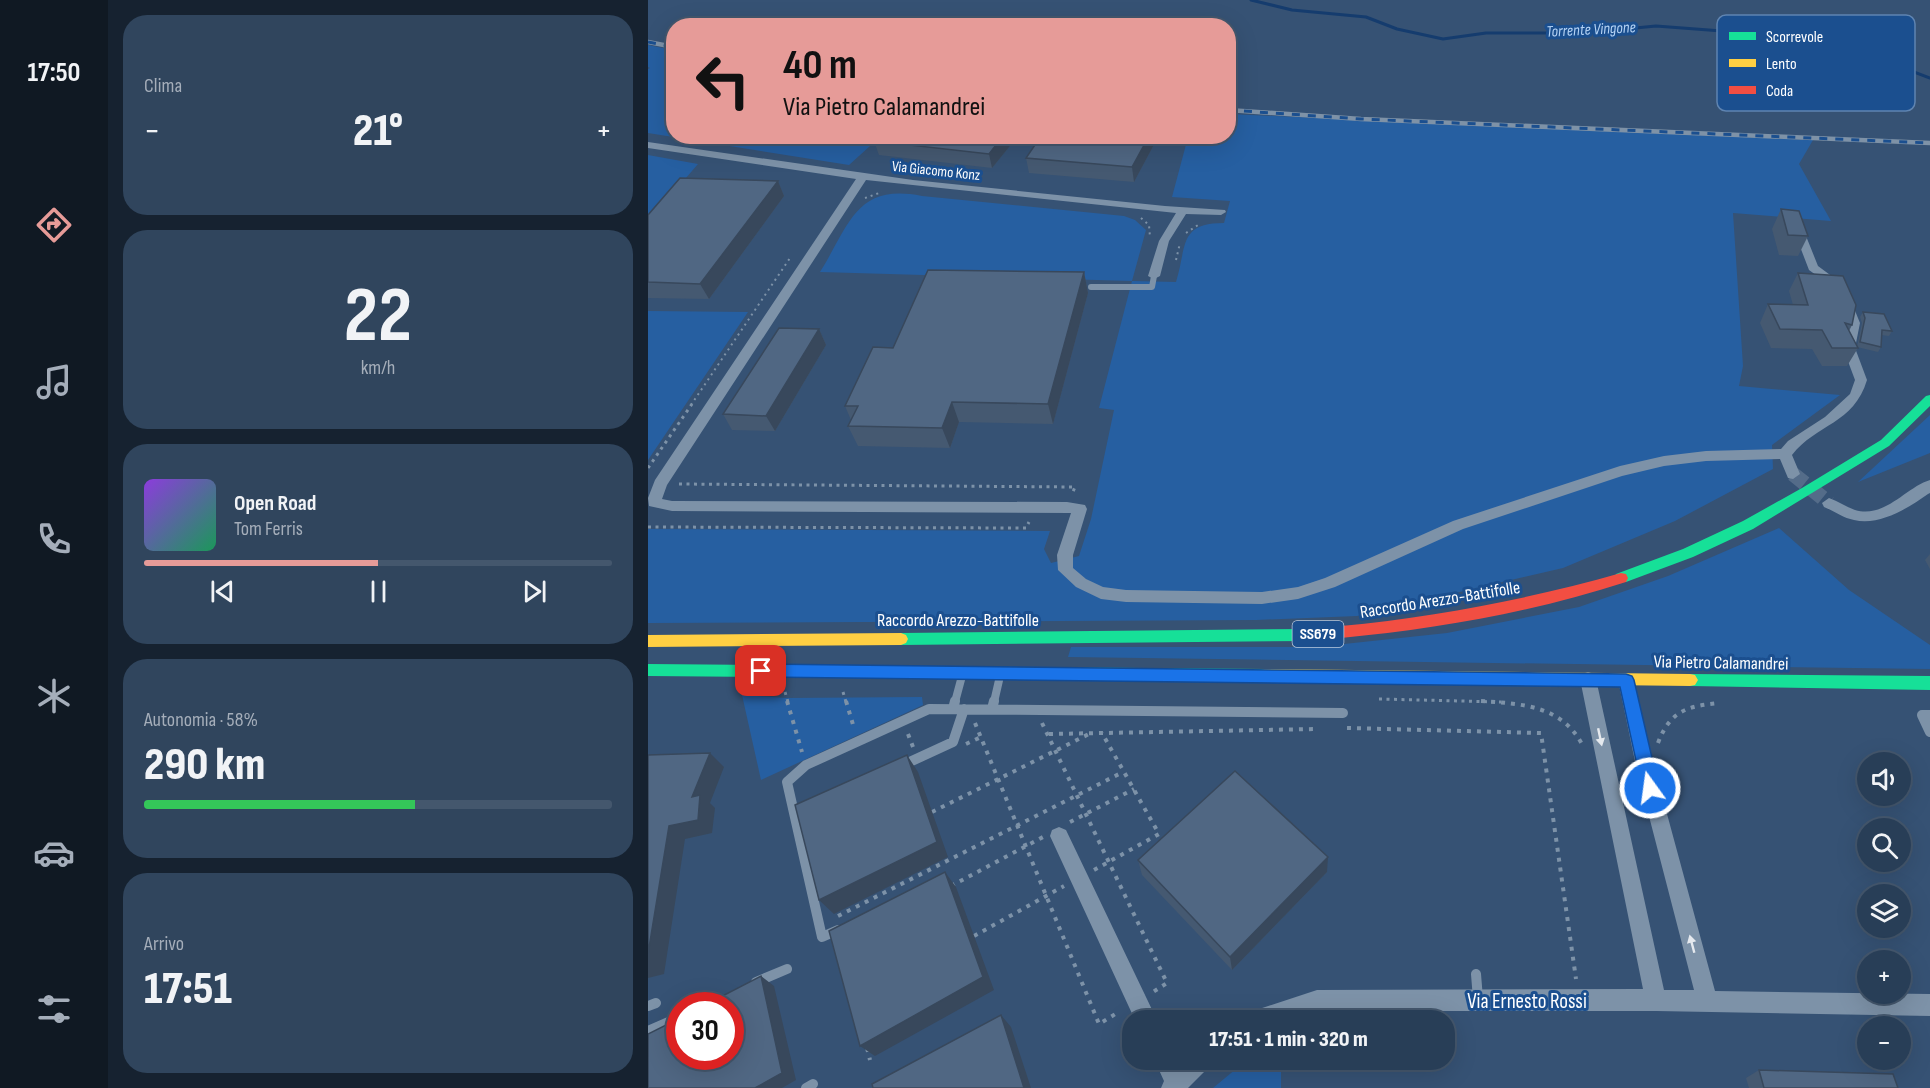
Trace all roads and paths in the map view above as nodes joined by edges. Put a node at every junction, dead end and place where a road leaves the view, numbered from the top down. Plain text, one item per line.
1 (648, 145) edge
2 (862, 178) junction
3 (885, 191) dead end
4 (857, 204) dead end
5 (1182, 212) junction
6 (1221, 212) joint
7 (1140, 218) dead end
8 (1799, 231) edge
9 (1149, 239) dead end
10 (794, 251) dead end
11 (1155, 276) junction
12 (1091, 287) dead end
13 (1930, 399) edge
14 (1785, 454) junction
15 (648, 468) edge
16 (1793, 474) tunnel mouth
17 (685, 475) dead end
18 (943, 488) dead end
19 (1927, 491) edge
20 (1828, 502) tunnel mouth
21 (648, 640) edge
22 (648, 670) edge
23 (964, 672) junction
24 (1000, 672) junction
25 (1588, 680) junction
26 (1626, 680) junction
27 (1930, 683) edge
28 (784, 690) dead end
29 (842, 690) dead end
30 (1729, 703) dead end
31 (953, 709) junction
32 (964, 709) junction
33 (992, 709) junction
34 (1343, 713) dead end
35 (1930, 715) edge
36 (903, 721) junction
37 (974, 722) dead end
38 (1042, 723) dead end
39 (1345, 728) dead end
40 (1322, 729) dead end
41 (1930, 732) edge
42 (1090, 733) junction
43 (1102, 733) junction
44 (1049, 734) junction
45 (981, 737) junction
46 (858, 741) junction
47 (961, 746) dead end
48 (1057, 750) junction
49 (1659, 750) dead end
50 (918, 758) junction
51 (806, 765) junction
52 (897, 767) edge
53 (1123, 771) junction
54 (998, 779) junction
55 (1077, 797) junction
56 (805, 809) edge
57 (932, 812) dead end
58 (795, 813) junction
59 (1018, 827) junction
60 (1059, 836) dead end
61 (1110, 862) junction
62 (1079, 878) junction
63 (955, 883) dead end
64 (945, 889) edge
65 (1047, 895) junction
66 (831, 920) dead end
67 (851, 923) edge
68 (974, 936) dead end
69 (787, 969) dead end
70 (1476, 974) dead end
71 (1576, 981) dead end
72 (747, 987) edge
73 (1151, 993) dead end
74 (1656, 1000) junction
75 (1478, 1001) junction
76 (1707, 1001) junction
77 (1930, 1005) edge
78 (1141, 1010) edge
79 (1289, 1010) edge
80 (1117, 1013) dead end
81 (666, 1023) edge
82 (648, 1031) edge
83 (864, 1039) edge
84 (870, 1060) edge
85 (1169, 1070) edge
86 (1190, 1070) edge
87 (1174, 1085) edge

1 - 2 street, Via Giacomo Konz
2 - 5 street, Via Giacomo Konz
2 - 14 street
3 - 4 path
5 - 6 street, Via Giacomo Konz
5 - 11 street
6 - 11 path
7 - 9 path
8 - 14 street
10 - 15 path
11 - 12 lane
13 - 21 main road, Raccordo Arezzo-Battifolle / SS679
14 - 16 street
17 - 18 path
19 - 20 street
22 - 23 main road, Via Pietro Calamandrei
23 - 24 main road, Via Pietro Calamandrei
23 - 31 lane
24 - 25 main road, Via Pietro Calamandrei
24 - 33 lane
25 - 26 main road, Via Pietro Calamandrei
25 -> 74 street
26 - 27 main road, Via Pietro Calamandrei
76 -> 26 street
28 - 51 path
29 - 46 path
30 - 49 path
31 - 32 lane
31 - 36 lane
32 - 33 lane
32 - 50 lane
33 - 34 lane
35 - 41 lane
36 - 46 lane
36 - 50 path
37 - 45 path
38 - 44 path
39 - 71 path
40 - 43 path
42 - 43 path
42 - 44 path
42 - 48 path
43 - 53 path
44 - 48 path
45 - 47 path
45 - 54 path
46 - 51 lane
48 - 54 path
48 - 55 path
50 - 52 lane
51 - 58 lane
53 - 55 path
53 - 61 path
54 - 57 path
54 - 59 path
55 - 59 path
55 - 61 path
56 - 58 lane
58 - 67 lane
59 - 65 path
59 - 66 path
60 - 62 street
61 - 62 path
61 - 73 path
62 - 65 path
62 - 78 street
63 - 64 path
65 - 68 path
65 - 80 path
69 - 72 lane
70 - 75 lane
74 - 75 street, Via Ernesto Rossi
74 - 76 street, Via Ernesto Rossi
75 - 79 street, Via Ernesto Rossi
76 - 77 street, Via Ernesto Rossi
81 - 82 lane
83 - 84 path
85 - 87 street
86 - 87 street

